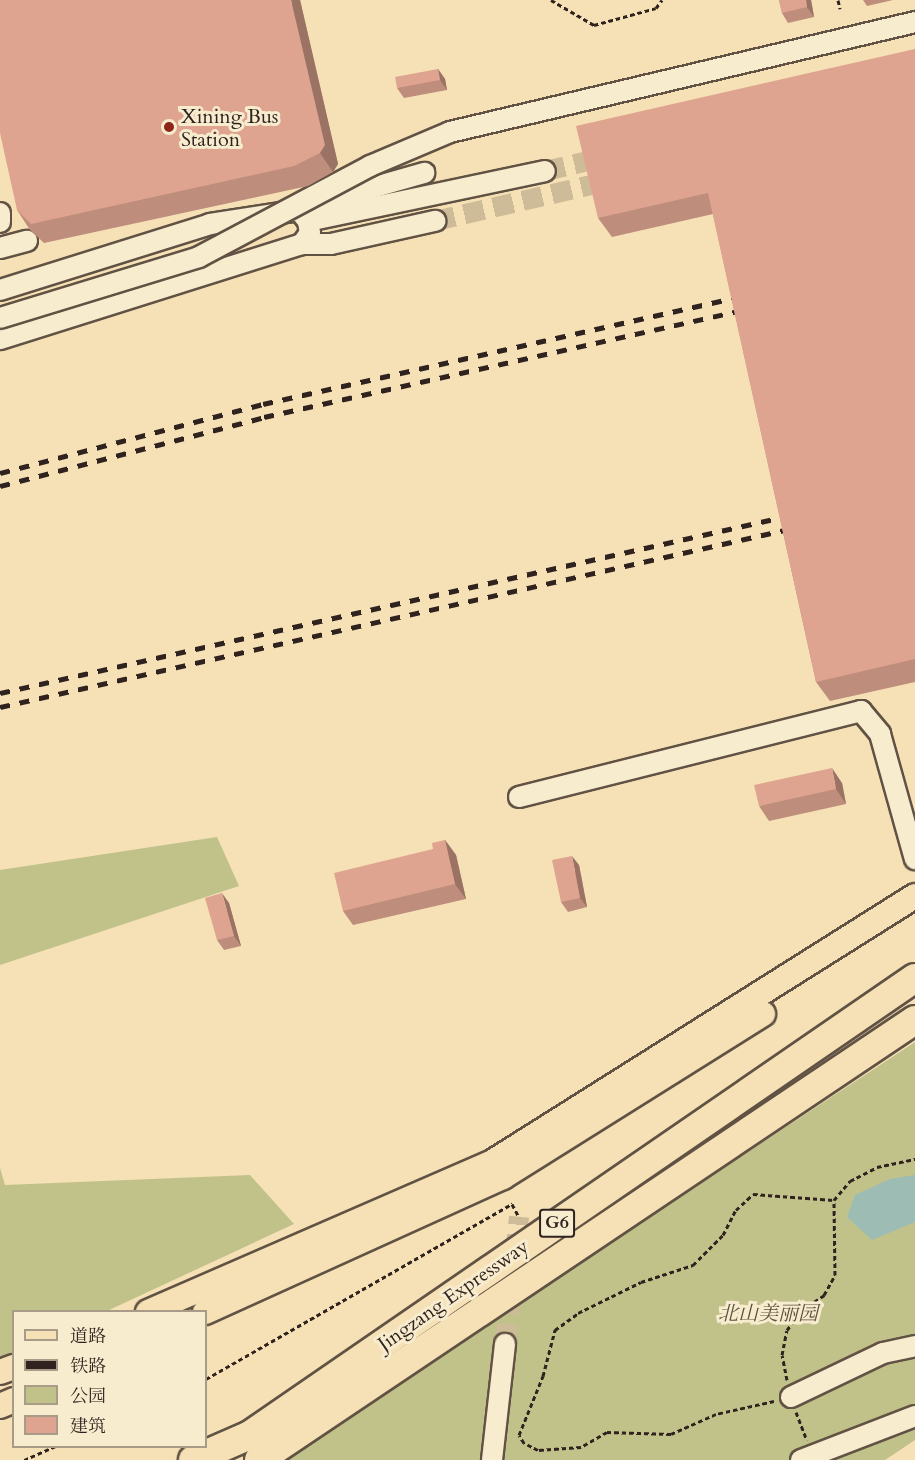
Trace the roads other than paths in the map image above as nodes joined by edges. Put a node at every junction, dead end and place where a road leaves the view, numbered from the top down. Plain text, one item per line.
1 (915, 22) edge
2 (545, 171) tunnel mouth
3 (424, 173) dead end
4 (0, 213) edge
5 (304, 216) junction
6 (435, 221) tunnel mouth
7 (0, 222) edge
8 (27, 241) dead end
9 (302, 244) junction
10 (0, 248) edge
11 (0, 290) edge
12 (0, 318) edge
13 (0, 339) edge
14 (519, 797) dead end
15 (915, 859) edge
16 (915, 896) edge
17 (915, 914) edge
18 (915, 978) edge
19 (915, 1020) edge
20 (150, 1310) edge
21 (207, 1310) edge
22 (505, 1344) tunnel mouth
23 (915, 1346) edge
24 (791, 1397) road end
25 (915, 1416) edge
26 (807, 1458) edge
27 (194, 1460) edge
28 (259, 1460) edge
29 (492, 1460) edge

1 - 12 street, bridge
2 - 5 street
3 - 5 street
4 - 7 street
5 - 9 street
5 - 11 street
6 - 9 street
8 - 10 street
9 - 13 street
14 - 15 street
16 - 20 main road
17 - 21 main road
18 - 27 highway, Jingzang Expressway / G6
19 - 28 highway, Jingzang Expressway / G6
22 - 29 street
23 - 24 street
25 - 26 street

